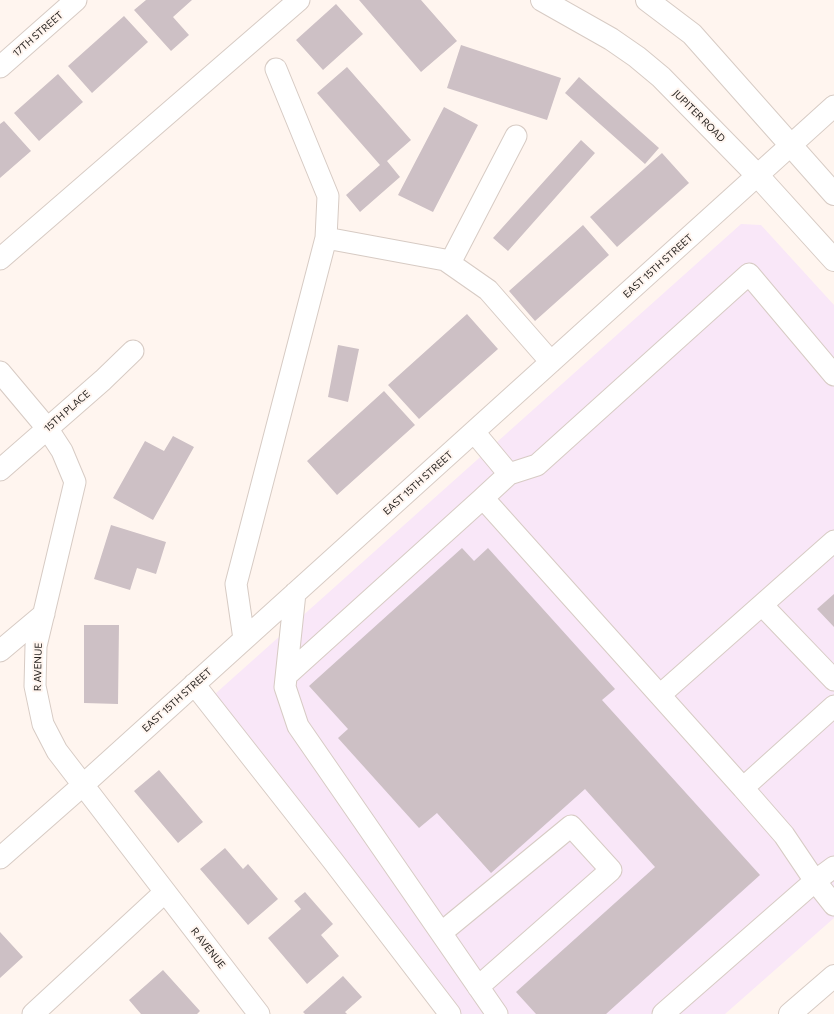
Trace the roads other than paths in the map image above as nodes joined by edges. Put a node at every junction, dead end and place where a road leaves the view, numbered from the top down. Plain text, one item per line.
1 (76, 0) edge
2 (299, 0) edge
3 (542, 0) edge
4 (647, 0) edge
5 (0, 67) edge
6 (276, 69) dead end
7 (834, 106) edge
8 (516, 136) dead end
9 (790, 146) junction
10 (758, 176) junction
11 (834, 194) edge
12 (326, 238) junction
13 (0, 259) edge
14 (834, 260) edge
15 (450, 263) junction
16 (133, 351) dead end
17 (551, 362) junction
18 (0, 372) edge
19 (834, 375) edge
20 (47, 428) junction
21 (474, 432) junction
22 (0, 470) edge
23 (509, 474) junction
24 (483, 498) junction
25 (834, 540) edge
26 (296, 593) junction
27 (762, 605) junction
28 (44, 614) junction
29 (244, 639) junction
30 (0, 650) edge
31 (287, 674) junction
32 (834, 680) edge
33 (194, 684) junction
34 (660, 695) junction
35 (830, 717) edge
36 (83, 785) junction
37 (743, 788) junction
38 (0, 858) edge
39 (834, 867) edge
40 (815, 881) junction
41 (165, 892) junction
42 (834, 905) edge
43 (441, 933) junction
44 (834, 976) edge
45 (478, 988) junction
46 (33, 1014) edge
47 (259, 1014) edge
48 (450, 1014) edge
49 (496, 1014) edge
50 (663, 1014) edge
51 (790, 1014) edge

1 - 5 street, 17TH STREET
2 - 13 street
3 - 10 main road, JUPITER ROAD
4 - 9 main road
6 - 12 street
7 - 9 street, EAST 15TH STREET
8 - 15 street
9 - 10 street, EAST 15TH STREET
9 - 11 main road
10 - 14 main road, JUPITER ROAD
10 - 17 street, EAST 15TH STREET
12 - 15 street
12 - 29 street
15 - 17 street
16 - 20 street, 15TH PLACE
17 - 21 street, EAST 15TH STREET
18 - 20 street, R AVENUE
19 - 23 street
20 - 22 street, 15TH PLACE
20 - 28 street, R AVENUE
21 - 23 street
21 - 26 street, EAST 15TH STREET
23 - 24 street
24 - 31 street
24 - 34 street
25 - 27 street
26 - 29 street, EAST 15TH STREET
26 - 31 street
27 - 32 street
27 - 34 street
28 - 30 street
28 - 36 street, R AVENUE
29 - 33 street, EAST 15TH STREET
31 - 43 street
33 - 36 street, EAST 15TH STREET
33 - 48 street
34 - 37 street
35 - 37 street
36 - 38 street, EAST 15TH STREET
36 - 41 street, R AVENUE
37 - 40 street
39 - 40 street
40 - 42 street
40 - 50 street
41 - 46 street
41 - 47 street, R AVENUE
43 - 45 street
43 - 45 street
44 - 51 main road
45 - 49 street

